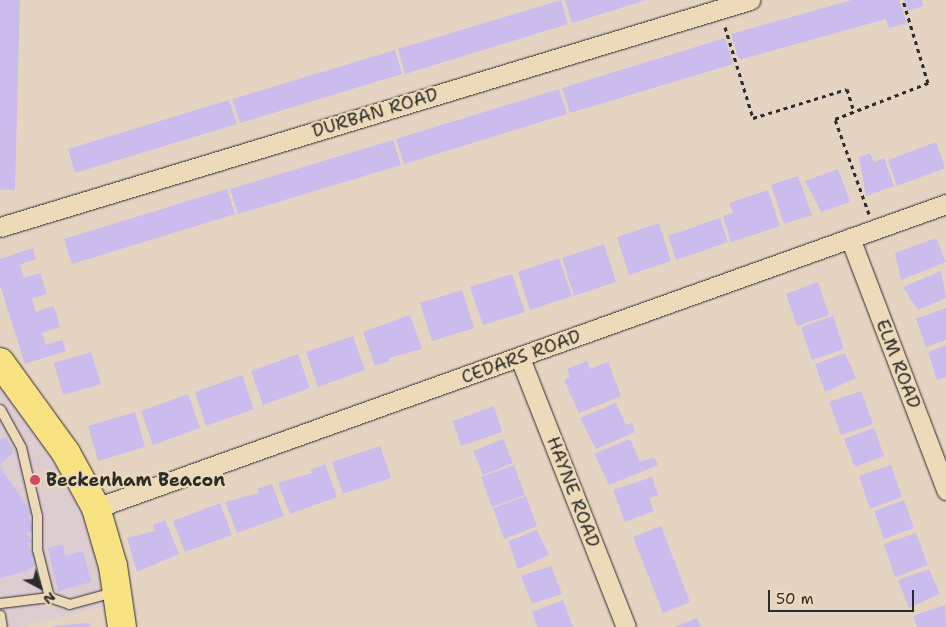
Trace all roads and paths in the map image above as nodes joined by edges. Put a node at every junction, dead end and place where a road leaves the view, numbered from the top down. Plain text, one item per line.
1 (750, 0) edge
2 (903, 0) edge
3 (694, 8) edge
4 (720, 9) junction
5 (854, 112) junction
6 (946, 204) edge
7 (0, 226) edge
8 (875, 228) junction
9 (850, 238) junction
10 (520, 358) junction
11 (0, 362) edge
12 (0, 409) edge
13 (946, 490) edge
14 (96, 508) junction
15 (118, 591) junction
16 (49, 597) junction
17 (0, 603) edge
18 (0, 615) edge
19 (2, 627) edge
20 (122, 627) edge
21 (626, 627) edge

1 - 4 street, DURBAN ROAD
2 - 5 path
3 - 4 street, DURBAN ROAD
3 - 7 street, DURBAN ROAD
4 - 5 path
5 - 8 path
6 - 8 street, CEDARS ROAD
8 - 9 street, CEDARS ROAD
9 - 10 street, CEDARS ROAD
9 - 13 street, ELM ROAD
10 - 14 street, CEDARS ROAD
10 - 21 street, HAYNE ROAD
11 - 14 main road
12 - 16 lane
14 - 15 main road
15 - 16 lane
15 - 20 main road
16 - 17 lane
18 - 19 lane

